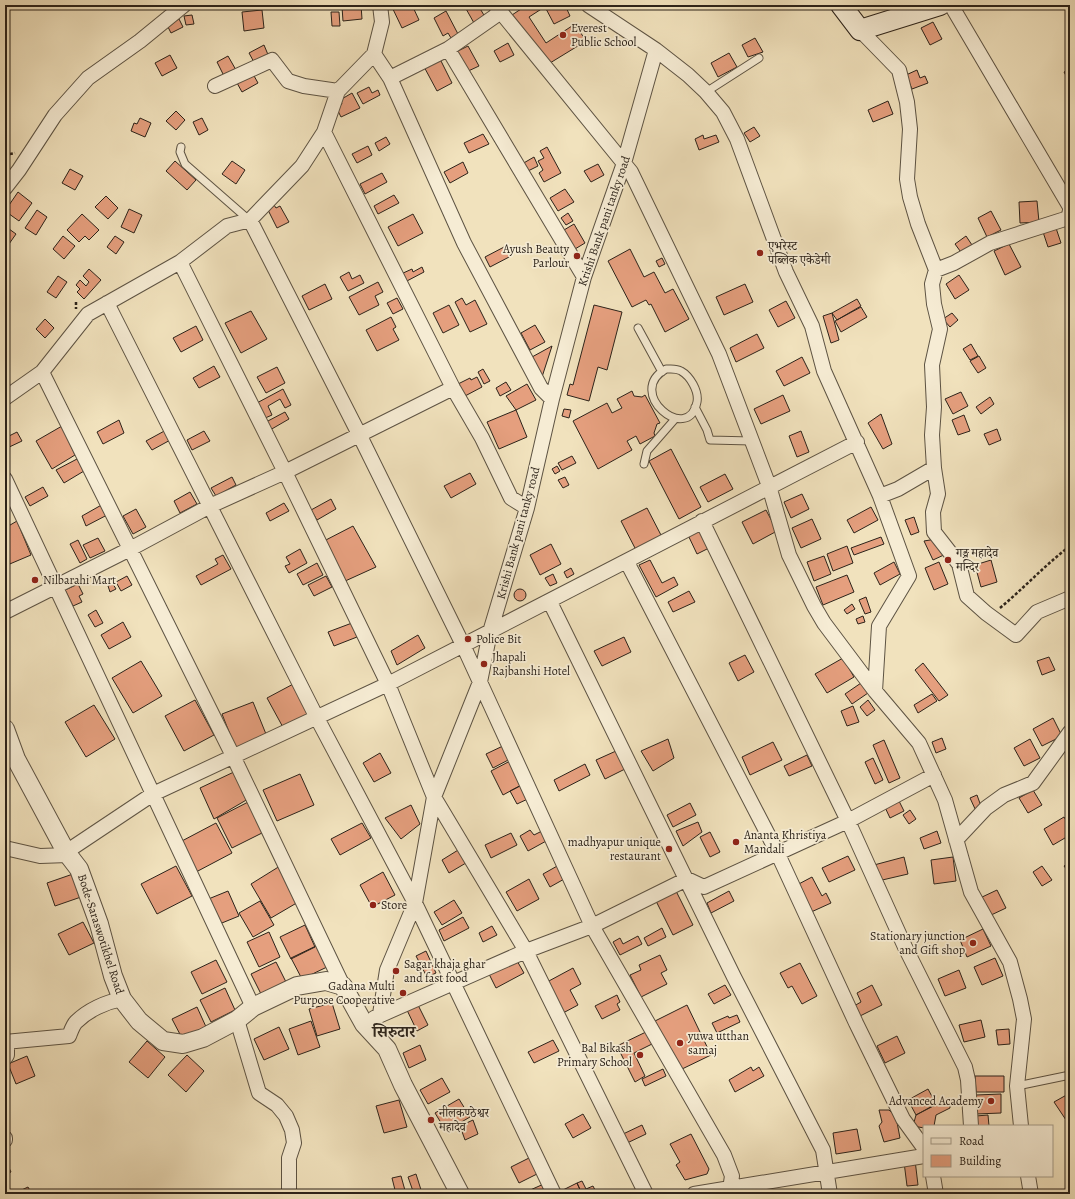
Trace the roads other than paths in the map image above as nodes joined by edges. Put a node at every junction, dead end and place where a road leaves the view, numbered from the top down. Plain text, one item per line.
1 (184, 5) edge
2 (380, 5) edge
3 (588, 5) edge
4 (840, 5) edge
5 (940, 5) edge
6 (952, 5) edge
7 (498, 9) edge
8 (860, 30) junction
9 (448, 49) junction
10 (656, 50) junction
11 (374, 54) junction
12 (759, 58) dead end
13 (390, 78) junction
14 (215, 86) dead end
15 (338, 91) junction
16 (706, 92) junction
17 (324, 132) junction
18 (181, 147) dead end
19 (624, 163) junction
20 (5, 188) edge
21 (1070, 207) edge
22 (1070, 210) edge
23 (250, 220) junction
24 (180, 262) junction
25 (936, 270) junction
26 (584, 277) junction
27 (107, 303) junction
28 (638, 328) dead end
29 (42, 372) junction
30 (662, 372) junction
31 (454, 388) junction
32 (5, 398) edge
33 (552, 399) junction
34 (695, 407) junction
35 (675, 419) junction
36 (359, 434) junction
37 (752, 441) junction
38 (857, 442) junction
39 (644, 464) dead end
40 (934, 468) junction
41 (285, 472) junction
42 (5, 478) edge
43 (769, 486) junction
44 (880, 496) junction
45 (210, 506) junction
46 (527, 508) junction
47 (702, 521) junction
48 (130, 549) junction
49 (628, 562) junction
50 (56, 586) junction
51 (1070, 598) edge
52 (550, 602) junction
53 (5, 612) edge
54 (490, 632) junction
55 (462, 644) junction
56 (480, 682) junction
57 (388, 684) junction
58 (875, 691) junction
59 (317, 718) junction
60 (5, 729) edge
61 (1070, 732) edge
62 (234, 758) junction
63 (934, 775) junction
64 (153, 794) junction
65 (434, 797) junction
66 (848, 821) junction
67 (956, 840) junction
68 (5, 848) edge
69 (778, 852) junction
70 (67, 854) junction
71 (687, 879) junction
72 (415, 903) junction
73 (592, 926) junction
74 (526, 950) junction
75 (454, 982) junction
76 (343, 986) junction
77 (122, 999) junction
78 (253, 1007) junction
79 (380, 1014) junction
80 (237, 1020) junction
81 (364, 1024) junction
82 (6, 1042) edge
83 (5, 1058) edge
84 (1070, 1075) edge
85 (1017, 1086) junction
86 (971, 1125) edge
87 (1021, 1125) edge
88 (923, 1147) edge
89 (923, 1156) edge
90 (827, 1171) junction
91 (933, 1177) edge
92 (1028, 1177) edge
93 (730, 1189) junction
94 (289, 1194) edge
95 (460, 1194) edge
96 (554, 1194) edge
97 (646, 1194) edge
98 (694, 1194) edge
99 (830, 1194) edge
100 (936, 1194) edge
101 (1031, 1194) edge

1 - 20 street
2 - 11 street
3 - 10 street
4 - 8 main road
5 - 8 main road
6 - 21 street
7 - 9 street
7 - 19 street
8 - 25 street
9 - 13 street
9 - 26 street
10 - 16 street
10 - 19 street, Krishi Bank pani tanky road
11 - 13 street
11 - 15 street
12 - 16 lane
13 - 33 street
14 - 15 street
15 - 17 street
16 - 38 street
17 - 23 street
17 - 31 street
18 - 23 lane
19 - 26 street, Krishi Bank pani tanky road
19 - 37 street
22 - 25 street
23 - 24 street
23 - 36 street
24 - 27 street
24 - 41 street
25 - 40 street
26 - 33 street, Krishi Bank pani tanky road
27 - 29 street
27 - 45 street
28 - 30 lane
29 - 32 street
29 - 48 street
30 - 34 lane
30 - 35 lane
31 - 36 street
31 - 46 street
33 - 46 street, Krishi Bank pani tanky road
34 - 35 lane
34 - 37 lane
35 - 39 lane
36 - 41 street
36 - 55 street
37 - 43 street
38 - 43 street
38 - 44 street
40 - 44 street
40 - 51 street
41 - 45 street
41 - 57 street
42 - 50 street
43 - 47 street
43 - 58 street
44 - 58 street
45 - 48 street
45 - 59 street
46 - 54 street, Krishi Bank pani tanky road
47 - 49 street
47 - 66 street
48 - 50 street
48 - 62 street
49 - 52 street
49 - 69 street
50 - 53 street
50 - 64 street
52 - 54 street
52 - 71 street
54 - 55 street
54 - 56 street, Krishi Bank pani tanky road
55 - 56 street
55 - 57 street
56 - 65 street, Krishi Bank pani tanky road
56 - 73 street
57 - 59 street
57 - 65 street
58 - 63 street
59 - 62 street
59 - 72 street
60 - 70 street, Bode-Saraswotikhel Road
61 - 67 street
62 - 64 street
62 - 76 street
63 - 66 street
63 - 67 street
64 - 70 street
64 - 78 street
65 - 72 street, Krishi Bank pani tanky road
65 - 74 street
66 - 69 street
66 - 86 street
67 - 85 street
68 - 70 street
69 - 71 street
69 - 88 street
70 - 77 street, Bode-Saraswotikhel Road
71 - 73 street
71 - 90 street
72 - 75 street
72 - 79 street, Krishi Bank pani tanky road
73 - 74 street
73 - 93 street
74 - 75 street
74 - 97 street
75 - 79 street
75 - 96 street
76 - 78 street, Bode-Saraswotikhel Road
76 - 81 street
77 - 80 street, Bode-Saraswotikhel Road
77 - 82 street
78 - 80 street, Bode-Saraswotikhel Road
79 - 81 street
80 - 94 street
81 - 95 street
82 - 83 street
84 - 85 lane
85 - 87 street
89 - 90 street
90 - 93 street
90 - 99 street
91 - 100 street
92 - 101 street
93 - 98 street

